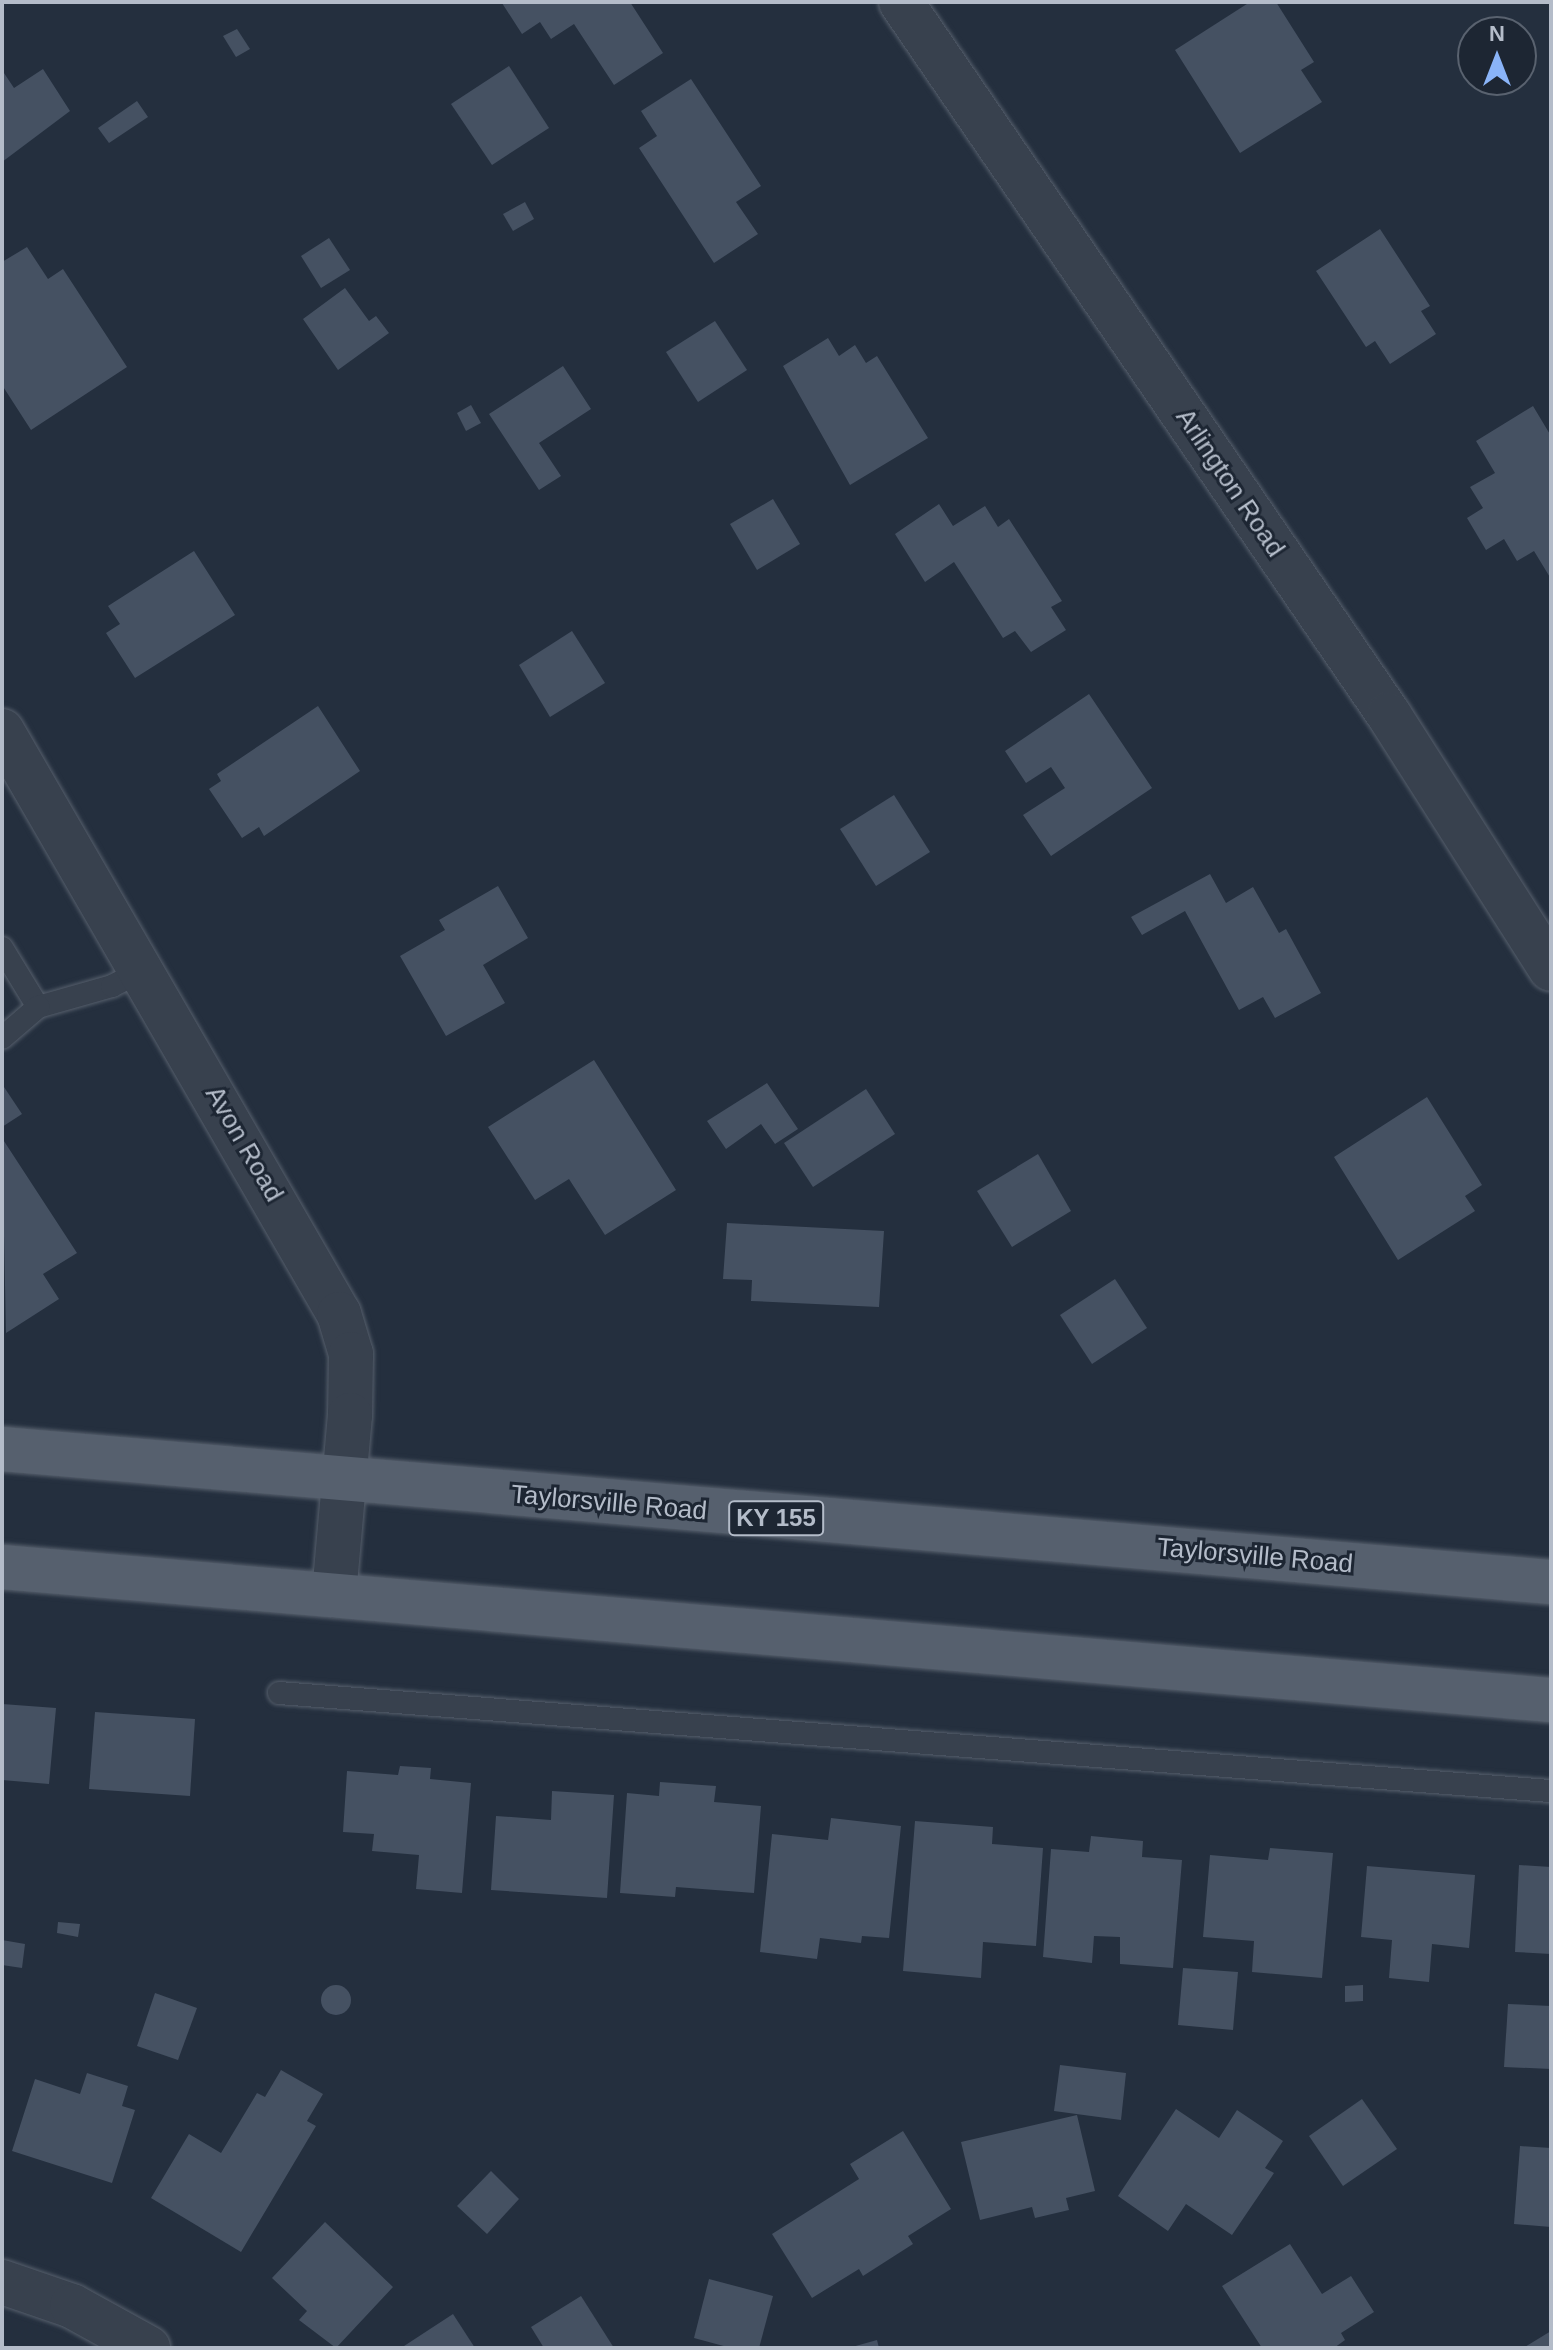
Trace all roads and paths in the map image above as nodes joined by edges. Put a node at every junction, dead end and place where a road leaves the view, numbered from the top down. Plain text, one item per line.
1 (901, 2) edge
2 (9, 758) edge
3 (2, 948) edge
4 (1551, 969) edge
5 (144, 970) junction
6 (38, 1007) junction
7 (2, 1038) edge
8 (2, 1449) edge
9 (344, 1478) junction
10 (2, 1567) edge
11 (1551, 1582) edge
12 (334, 1595) junction
13 (279, 1693) dead end
14 (1551, 1700) edge
15 (1551, 1791) edge
16 (2, 2282) edge
17 (148, 2348) edge

1 - 4 street, Arlington Road
2 - 5 street, Avon Road
3 - 6 lane
5 - 6 lane
5 - 9 street, Avon Road
6 - 7 lane
8 - 9 main road, Taylorsville Road / KY 155
9 - 11 main road, Taylorsville Road / KY 155
9 - 12 street, Avon Road
10 - 12 main road
12 - 14 main road
13 - 15 lane
16 - 17 street

